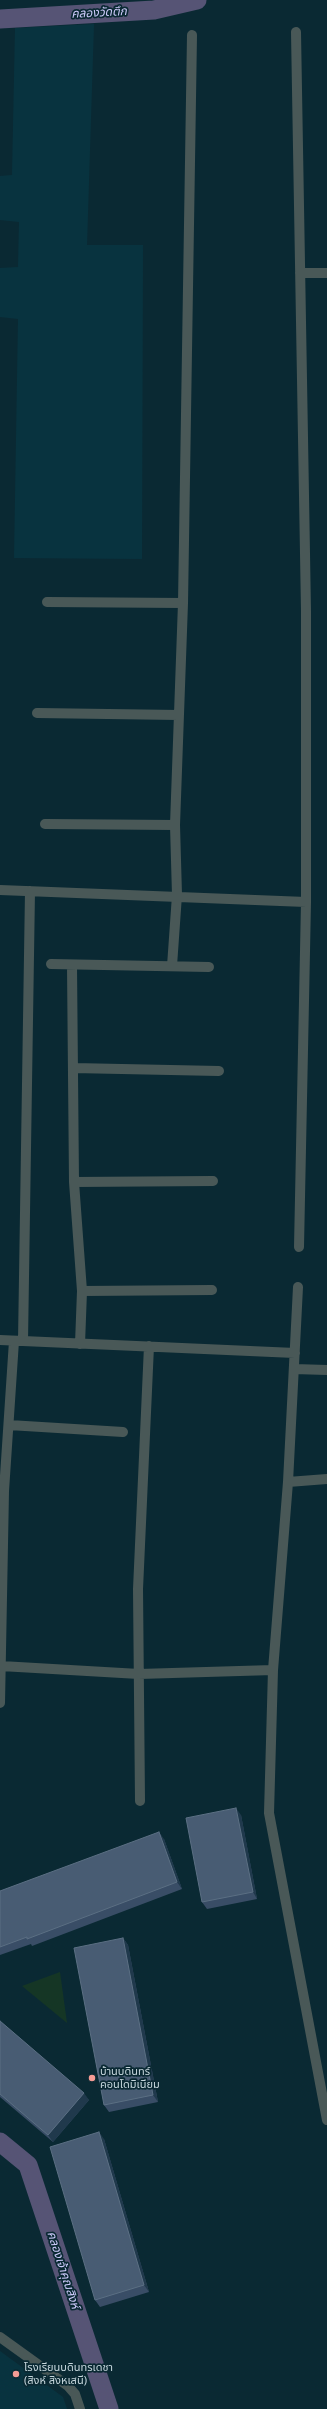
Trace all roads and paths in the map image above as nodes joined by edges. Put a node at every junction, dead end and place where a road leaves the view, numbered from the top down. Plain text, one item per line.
1 (296, 32) dead end
2 (192, 35) dead end
3 (300, 272) junction
4 (327, 274) edge
5 (47, 602) dead end
6 (183, 603) junction
7 (37, 713) dead end
8 (179, 715) junction
9 (45, 824) dead end
10 (175, 825) junction
11 (0, 890) edge
12 (30, 891) junction
13 (177, 896) junction
14 (306, 902) junction
15 (51, 964) dead end
16 (72, 966) junction
17 (172, 966) junction
18 (209, 967) dead end
19 (73, 1068) junction
20 (219, 1071) dead end
21 (213, 1181) dead end
22 (74, 1182) junction
23 (299, 1247) dead end
24 (298, 1287) dead end
25 (212, 1290) dead end
26 (82, 1291) junction
27 (0, 1340) edge
28 (18, 1341) junction
29 (80, 1344) junction
30 (150, 1346) junction
31 (295, 1353) junction
32 (294, 1368) junction
33 (327, 1370) edge
34 (9, 1425) junction
35 (124, 1432) dead end
36 (327, 1479) edge
37 (288, 1482) junction
38 (1, 1666) edge
39 (273, 1670) junction
40 (140, 1674) junction
41 (0, 1703) edge
42 (140, 1801) dead end
43 (322, 2064) edge
44 (327, 2120) edge
45 (0, 2337) edge
46 (80, 2409) edge

1 - 3 street
2 - 6 street
3 - 4 street
3 - 14 street
5 - 6 street
6 - 8 street
7 - 8 street
8 - 10 street
9 - 10 street
10 - 13 street
11 - 12 street
12 - 13 street
12 - 28 street
13 - 14 street
13 - 17 street
14 - 23 street
15 - 16 street
16 - 17 street
16 - 19 street
17 - 18 street
19 - 20 street
19 - 22 street
21 - 22 street
22 - 26 street
24 - 31 street
25 - 26 street
26 - 29 street
27 - 28 street
28 - 29 street
28 - 34 street
29 - 30 street
30 - 31 street
30 - 40 street
31 - 32 street
32 - 33 street
32 - 37 street
34 - 35 street
34 - 38 street
36 - 37 street
37 - 39 street
38 - 40 street
38 - 41 street
39 - 40 street
39 - 43 street
40 - 42 street
43 - 44 street
45 - 46 street

